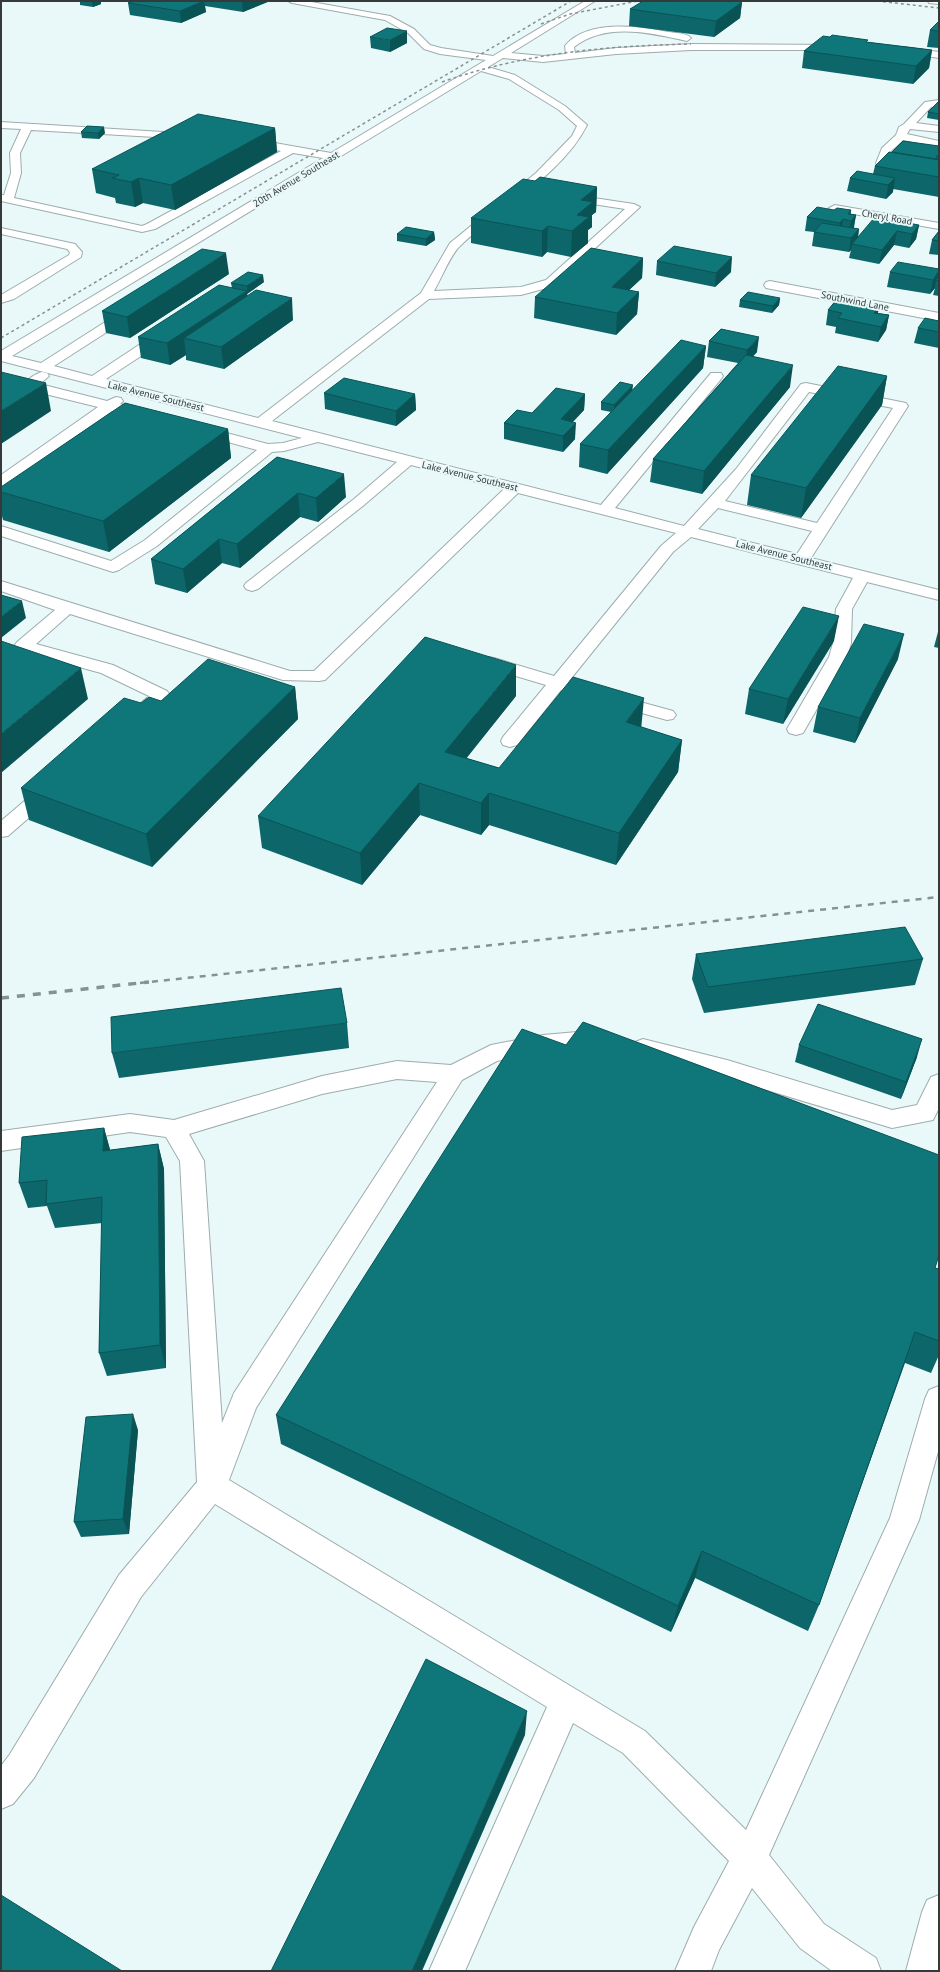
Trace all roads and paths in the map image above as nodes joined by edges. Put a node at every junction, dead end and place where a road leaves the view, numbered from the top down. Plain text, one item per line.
1 (292, 1) edge
2 (591, 1) edge
3 (932, 1) edge
4 (939, 2) edge
5 (852, 46) edge
6 (717, 47) junction
7 (896, 49) edge
8 (939, 55) edge
9 (571, 56) junction
10 (499, 57) junction
11 (481, 68) junction
12 (939, 103) edge
13 (1, 125) edge
14 (28, 126) junction
15 (908, 126) junction
16 (939, 129) edge
17 (200, 136) edge
18 (901, 136) junction
19 (239, 140) edge
20 (939, 144) edge
21 (290, 150) junction
22 (332, 157) junction
23 (939, 173) edge
24 (523, 189) junction
25 (538, 192) edge
26 (552, 194) edge
27 (4, 199) edge
28 (835, 208) edge
29 (939, 226) edge
30 (1, 231) edge
31 (770, 286) dead end
32 (426, 295) junction
33 (1, 299) edge
34 (141, 304) edge
35 (939, 317) edge
36 (173, 329) edge
37 (1, 357) edge
38 (47, 369) junction
39 (716, 376) dead end
40 (94, 381) junction
41 (131, 390) junction
42 (110, 406) junction
43 (224, 414) junction
44 (155, 418) edge
45 (261, 423) junction
46 (186, 426) edge
47 (201, 430) junction
48 (317, 437) junction
49 (268, 448) junction
50 (408, 460) junction
51 (1, 482) edge
52 (515, 487) junction
53 (715, 504) junction
54 (605, 510) junction
55 (821, 529) junction
56 (689, 531) junction
57 (1, 532) edge
58 (801, 560) junction
59 (863, 575) junction
60 (1, 586) edge
61 (252, 586) dead end
62 (939, 595) edge
63 (67, 608) junction
64 (24, 646) junction
65 (7, 654) edge
66 (474, 658) edge
67 (258, 667) junction
68 (233, 678) edge
69 (558, 683) junction
70 (178, 690) edge
71 (157, 692) junction
72 (667, 715) dead end
73 (796, 729) dead end
74 (120, 730) edge
75 (510, 741) dead end
76 (61, 780) edge
77 (1, 831) edge
78 (454, 1074) junction
79 (939, 1083) edge
80 (174, 1129) junction
81 (1, 1141) edge
82 (939, 1399) edge
83 (212, 1486) junction
84 (566, 1702) junction
85 (1, 1792) edge
86 (750, 1858) junction
87 (939, 1912) edge
88 (447, 1971) edge
89 (693, 1971) edge
90 (863, 1971) edge
91 (924, 1971) edge

1 - 10 street
2 - 10 street, 20th Avenue Southeast
3 - 4 street
5 - 6 street
6 - 9 street
6 - 9 street
7 - 8 street
9 - 10 street
10 - 11 street, 20th Avenue Southeast
11 - 22 street, 20th Avenue Southeast
11 - 24 street
12 - 15 street
13 - 14 street
14 - 17 street
14 - 27 street
15 - 16 street
15 - 18 street
18 - 20 street
18 - 23 street
19 - 21 street
21 - 22 street
21 - 27 street
22 - 37 street, 20th Avenue Southeast
24 - 25 street
24 - 32 street
26 - 32 street
28 - 29 street, Cheryl Road
30 - 33 street
31 - 35 street, Southwind Lane
32 - 45 street
34 - 38 street
36 - 40 street
37 - 38 street, Lake Avenue Southeast
38 - 40 street, Lake Avenue Southeast
38 - 42 street
39 - 54 street
40 - 41 street, Lake Avenue Southeast
41 - 42 street
41 - 43 street, Lake Avenue Southeast
42 - 44 street
42 - 51 street
43 - 45 street, Lake Avenue Southeast
43 - 47 street
45 - 48 street, Lake Avenue Southeast
46 - 47 street
47 - 49 street
48 - 49 street
48 - 50 street, Lake Avenue Southeast
49 - 57 street
50 - 52 street, Lake Avenue Southeast
50 - 61 street
52 - 54 street, Lake Avenue Southeast
52 - 67 street
53 - 55 street
53 - 55 street
53 - 56 street
54 - 56 street, Lake Avenue Southeast
55 - 58 street
56 - 58 street, Lake Avenue Southeast
56 - 69 street
58 - 59 street, Lake Avenue Southeast
59 - 62 street, Lake Avenue Southeast
59 - 73 street
60 - 63 street
63 - 64 street
63 - 67 street
64 - 65 street
64 - 71 street
66 - 69 street
67 - 68 street
69 - 72 street
69 - 75 street
70 - 71 street
71 - 74 street
76 - 77 street
78 - 79 street
78 - 80 street
78 - 83 street
80 - 81 street
80 - 83 street
82 - 86 street
83 - 84 street
83 - 85 street
84 - 86 street
84 - 88 street
86 - 89 street
86 - 90 street
87 - 91 street

